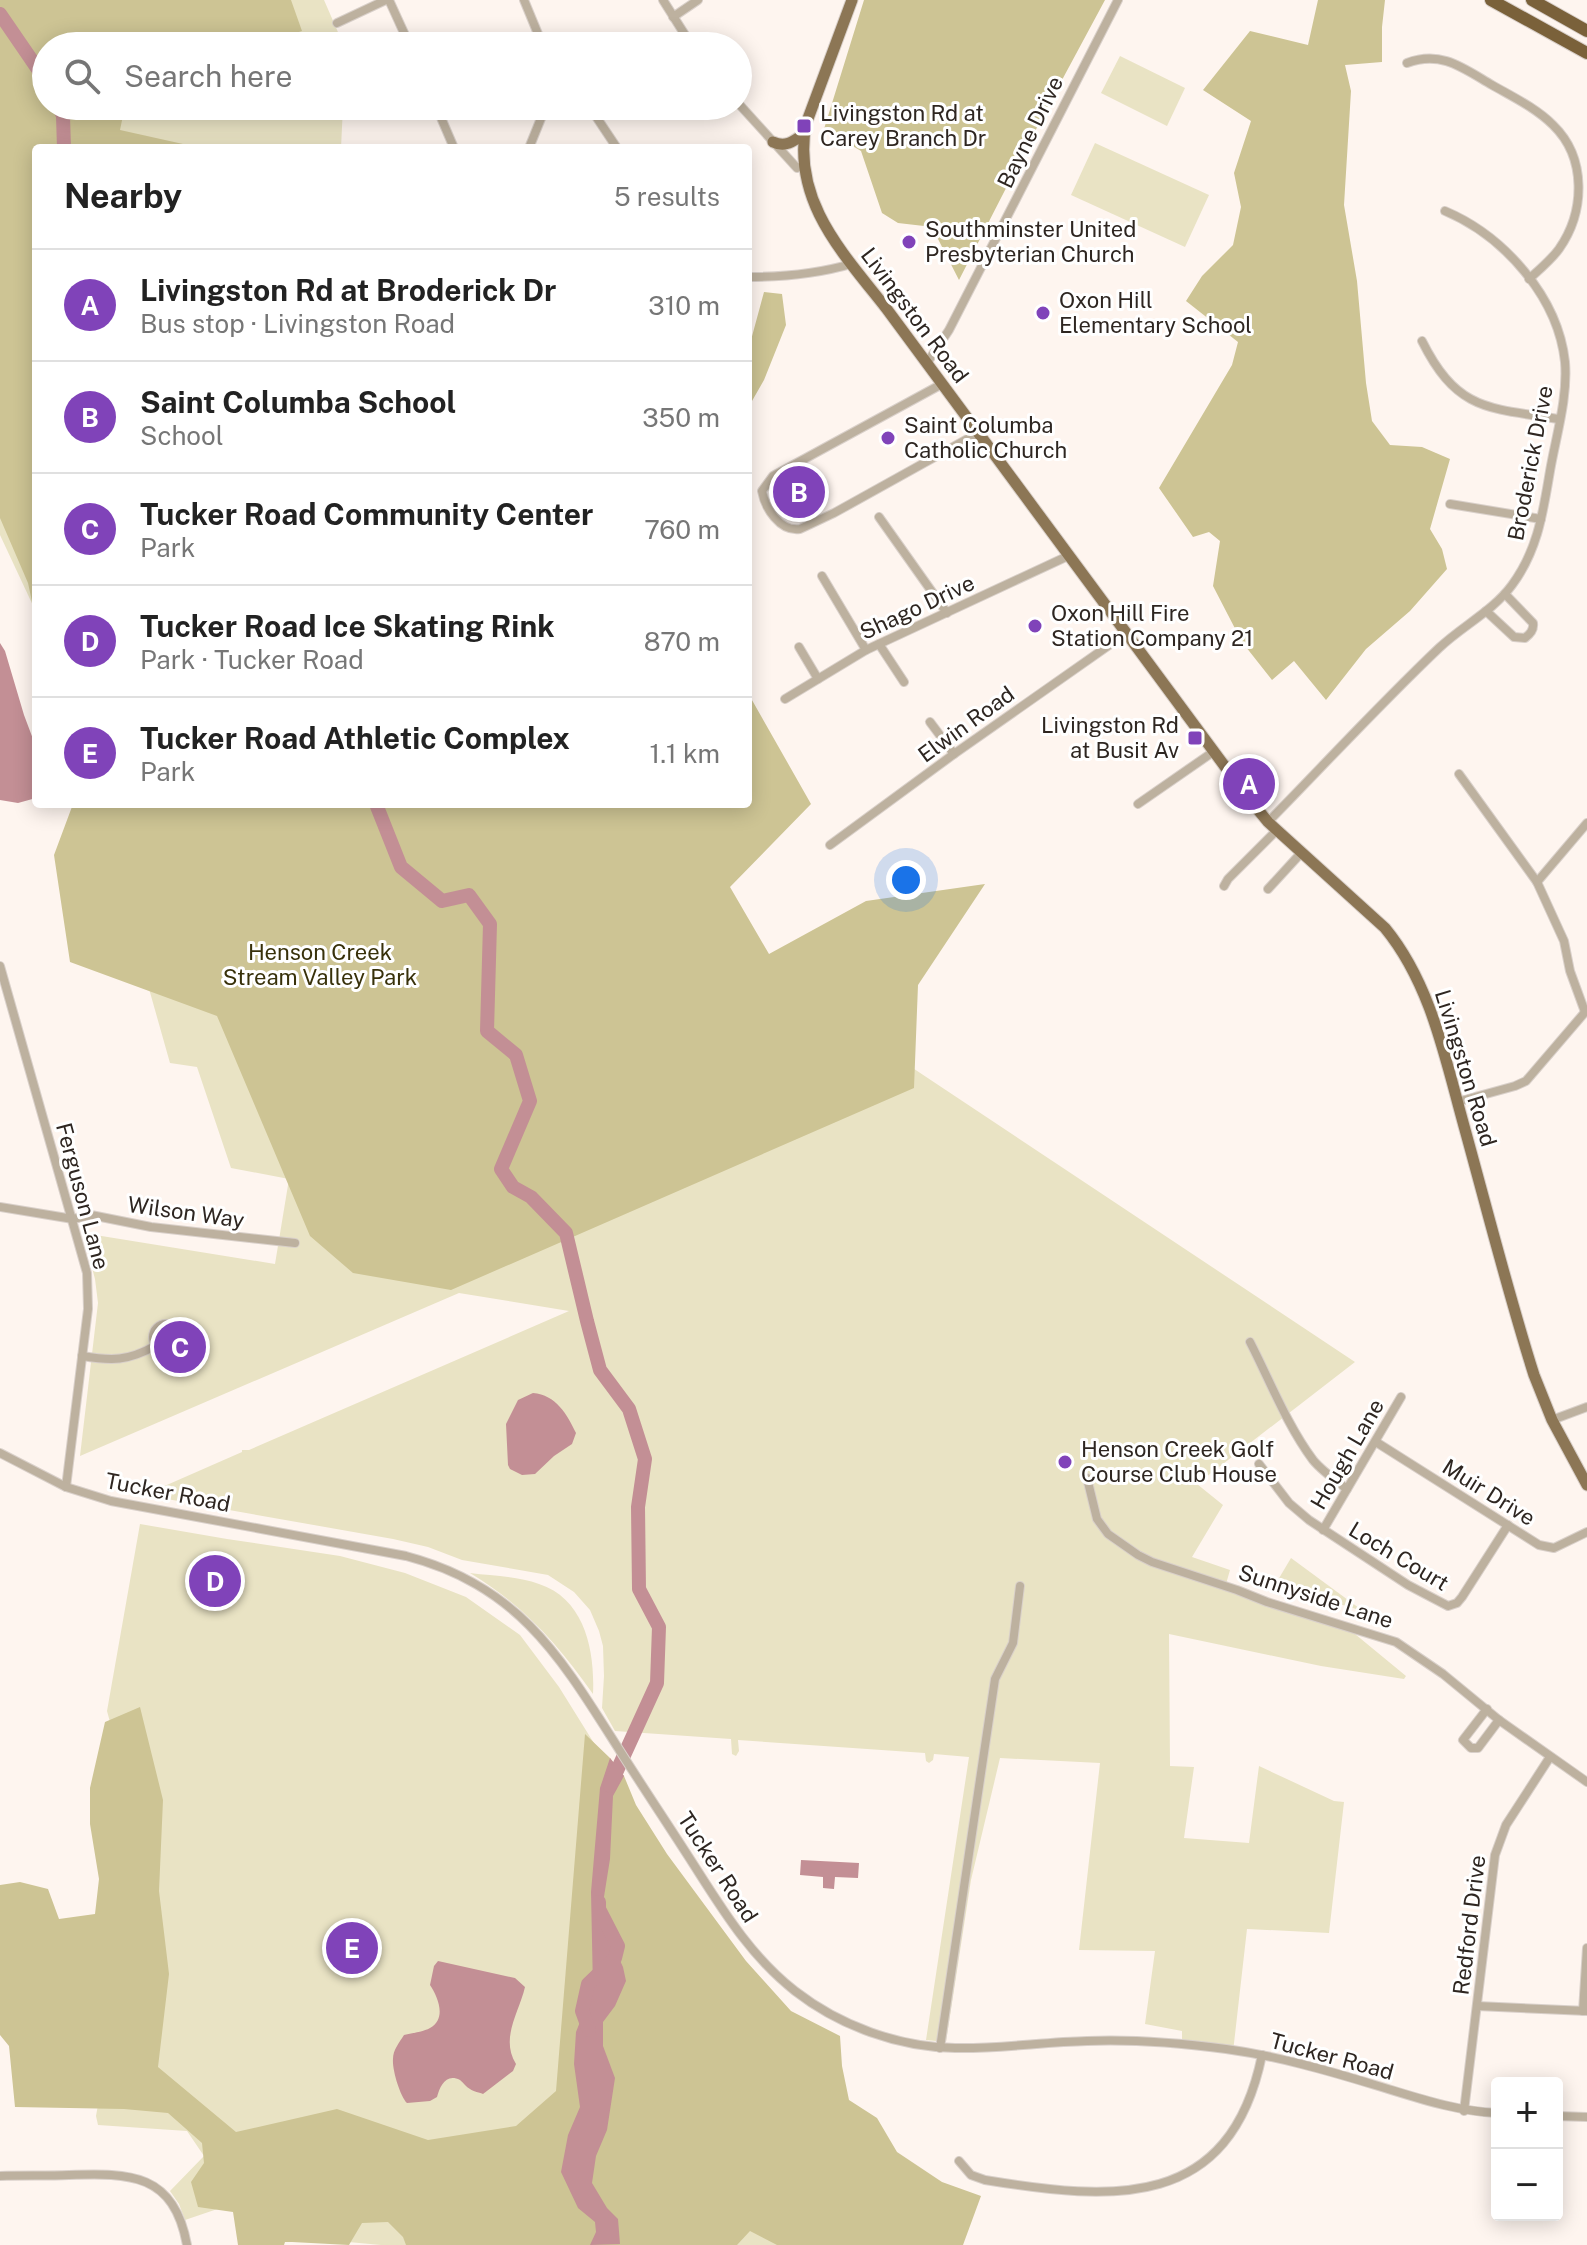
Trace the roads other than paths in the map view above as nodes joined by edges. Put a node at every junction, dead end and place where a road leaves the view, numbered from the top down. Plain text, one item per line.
1 (388, 0) edge
2 (524, 0) edge
3 (663, 0) edge
4 (698, 0) edge
5 (852, 0) edge
6 (1118, 0) edge
7 (1491, 0) edge
8 (1532, 0) edge
9 (673, 17) junction
10 (337, 23) dead end
11 (1587, 31) edge
12 (403, 32) edge
13 (537, 32) edge
14 (683, 32) edge
15 (1587, 53) edge
16 (1407, 63) dead end
17 (752, 119) edge
18 (442, 120) edge
19 (540, 120) edge
20 (598, 120) edge
21 (805, 133) junction
22 (773, 142) junction
23 (452, 144) edge
24 (531, 144) edge
25 (614, 144) edge
26 (803, 166) junction
27 (1445, 211) dead end
28 (851, 264) junction
29 (752, 277) edge
30 (1529, 279) junction
31 (1422, 341) dead end
32 (927, 363) junction
33 (942, 384) junction
34 (1559, 419) junction
35 (978, 433) junction
36 (1450, 504) dead end
37 (879, 517) dead end
38 (1541, 519) junction
39 (1068, 556) junction
40 (822, 576) dead end
41 (1505, 594) junction
42 (1486, 611) junction
43 (947, 613) junction
44 (1125, 634) junction
45 (879, 644) junction
46 (799, 647) dead end
47 (866, 650) junction
48 (818, 679) junction
49 (904, 682) dead end
50 (785, 699) dead end
51 (930, 722) dead end
52 (1213, 752) junction
53 (954, 754) junction
54 (1459, 774) dead end
55 (1138, 804) dead end
56 (1587, 823) edge
57 (1272, 826) junction
58 (830, 845) dead end
59 (1302, 852) junction
60 (1537, 882) junction
61 (1224, 886) dead end
62 (1268, 889) dead end
63 (0, 966) edge
64 (1586, 1011) edge
65 (1457, 1102) junction
66 (0, 1207) edge
67 (73, 1219) junction
68 (295, 1243) dead end
69 (1250, 1342) dead end
70 (155, 1346) dead end
71 (82, 1356) junction
72 (1401, 1397) dead end
73 (1587, 1407) edge
74 (1552, 1420) junction
75 (1376, 1442) junction
76 (0, 1453) edge
77 (1259, 1464) dead end
78 (1087, 1478) dead end
79 (1587, 1485) edge
80 (66, 1487) junction
81 (1347, 1489) junction
82 (1508, 1525) junction
83 (1323, 1530) junction
84 (1587, 1532) edge
85 (1020, 1586) dead end
86 (1487, 1709) junction
87 (1499, 1720) junction
88 (1550, 1757) junction
89 (1587, 1782) edge
90 (1587, 1948) edge
91 (1477, 2006) junction
92 (1585, 2011) edge
93 (940, 2048) junction
94 (1262, 2055) junction
95 (1464, 2111) junction
96 (1491, 2113) edge
97 (1563, 2116) edge
98 (1587, 2117) edge
99 (959, 2161) dead end
100 (0, 2176) edge
101 (187, 2245) edge

1 - 10 street
1 - 12 street
2 - 13 street
3 - 9 street
4 - 9 street
5 - 21 main road, Livingston Road
6 - 32 street, Bayne Drive
7 - 15 highway
8 - 11 highway
9 - 14 street
16 - 30 street
17 - 22 street
18 - 23 street
19 - 24 street
20 - 25 street
21 - 22 main road
21 - 26 main road, Livingston Road
22 - 26 street
26 - 28 main road, Livingston Road
27 - 30 street, Broderick Drive
28 - 29 street
28 - 32 main road, Livingston Road
30 - 34 street, Broderick Drive
31 - 34 street
32 - 33 main road, Livingston Road
33 - 35 main road, Livingston Road
33 - 35 street
34 - 38 street, Broderick Drive
35 - 39 main road, Livingston Road
36 - 38 street
37 - 43 street
38 - 41 street, Broderick Drive
39 - 43 street, Shago Drive
39 - 44 main road, Livingston Road
40 - 47 street
41 - 42 street, Broderick Drive
41 - 42 street
42 - 57 street, Broderick Drive
43 - 45 street, Shago Drive
44 - 52 main road, Livingston Road
44 - 53 street, Elwin Road
45 - 47 street, Shago Drive
45 - 49 street
46 - 48 street
47 - 48 street, Shago Drive
48 - 50 street, Shago Drive
51 - 53 street
52 - 55 street
52 - 57 main road, Livingston Road
53 - 58 street, Elwin Road
54 - 60 street
56 - 60 street
57 - 59 main road, Livingston Road
57 - 61 street, Broderick Drive
59 - 62 street
59 - 65 main road, Livingston Road
60 - 64 street
63 - 67 street, Ferguson Lane
64 - 65 street
65 - 74 main road, Livingston Road
66 - 67 street, Wilson Way
67 - 68 street, Wilson Way
67 - 71 street, Ferguson Lane
69 - 81 street
70 - 71 street
71 - 80 street, Ferguson Lane
72 - 75 street, Hough Lane
73 - 74 street
74 - 79 main road, Livingston Road
75 - 81 street, Hough Lane
75 - 82 street, Muir Drive
76 - 80 street, Tucker Road
77 - 83 street, Loch Court
78 - 86 street, Sunnyside Lane
80 - 93 street, Tucker Road
81 - 83 street, Hough Lane
82 - 83 street, Loch Court
82 - 84 street, Muir Drive
85 - 93 street
86 - 87 street, Sunnyside Lane
86 - 87 street
87 - 88 street, Sunnyside Lane
88 - 89 street, Sunnyside Lane
88 - 91 street, Redford Drive
90 - 92 street
91 - 92 street
91 - 95 street, Redford Drive
93 - 94 street, Tucker Road
94 - 95 street, Tucker Road
94 - 99 street
95 - 96 street, Tucker Road
97 - 98 street
100 - 101 street

